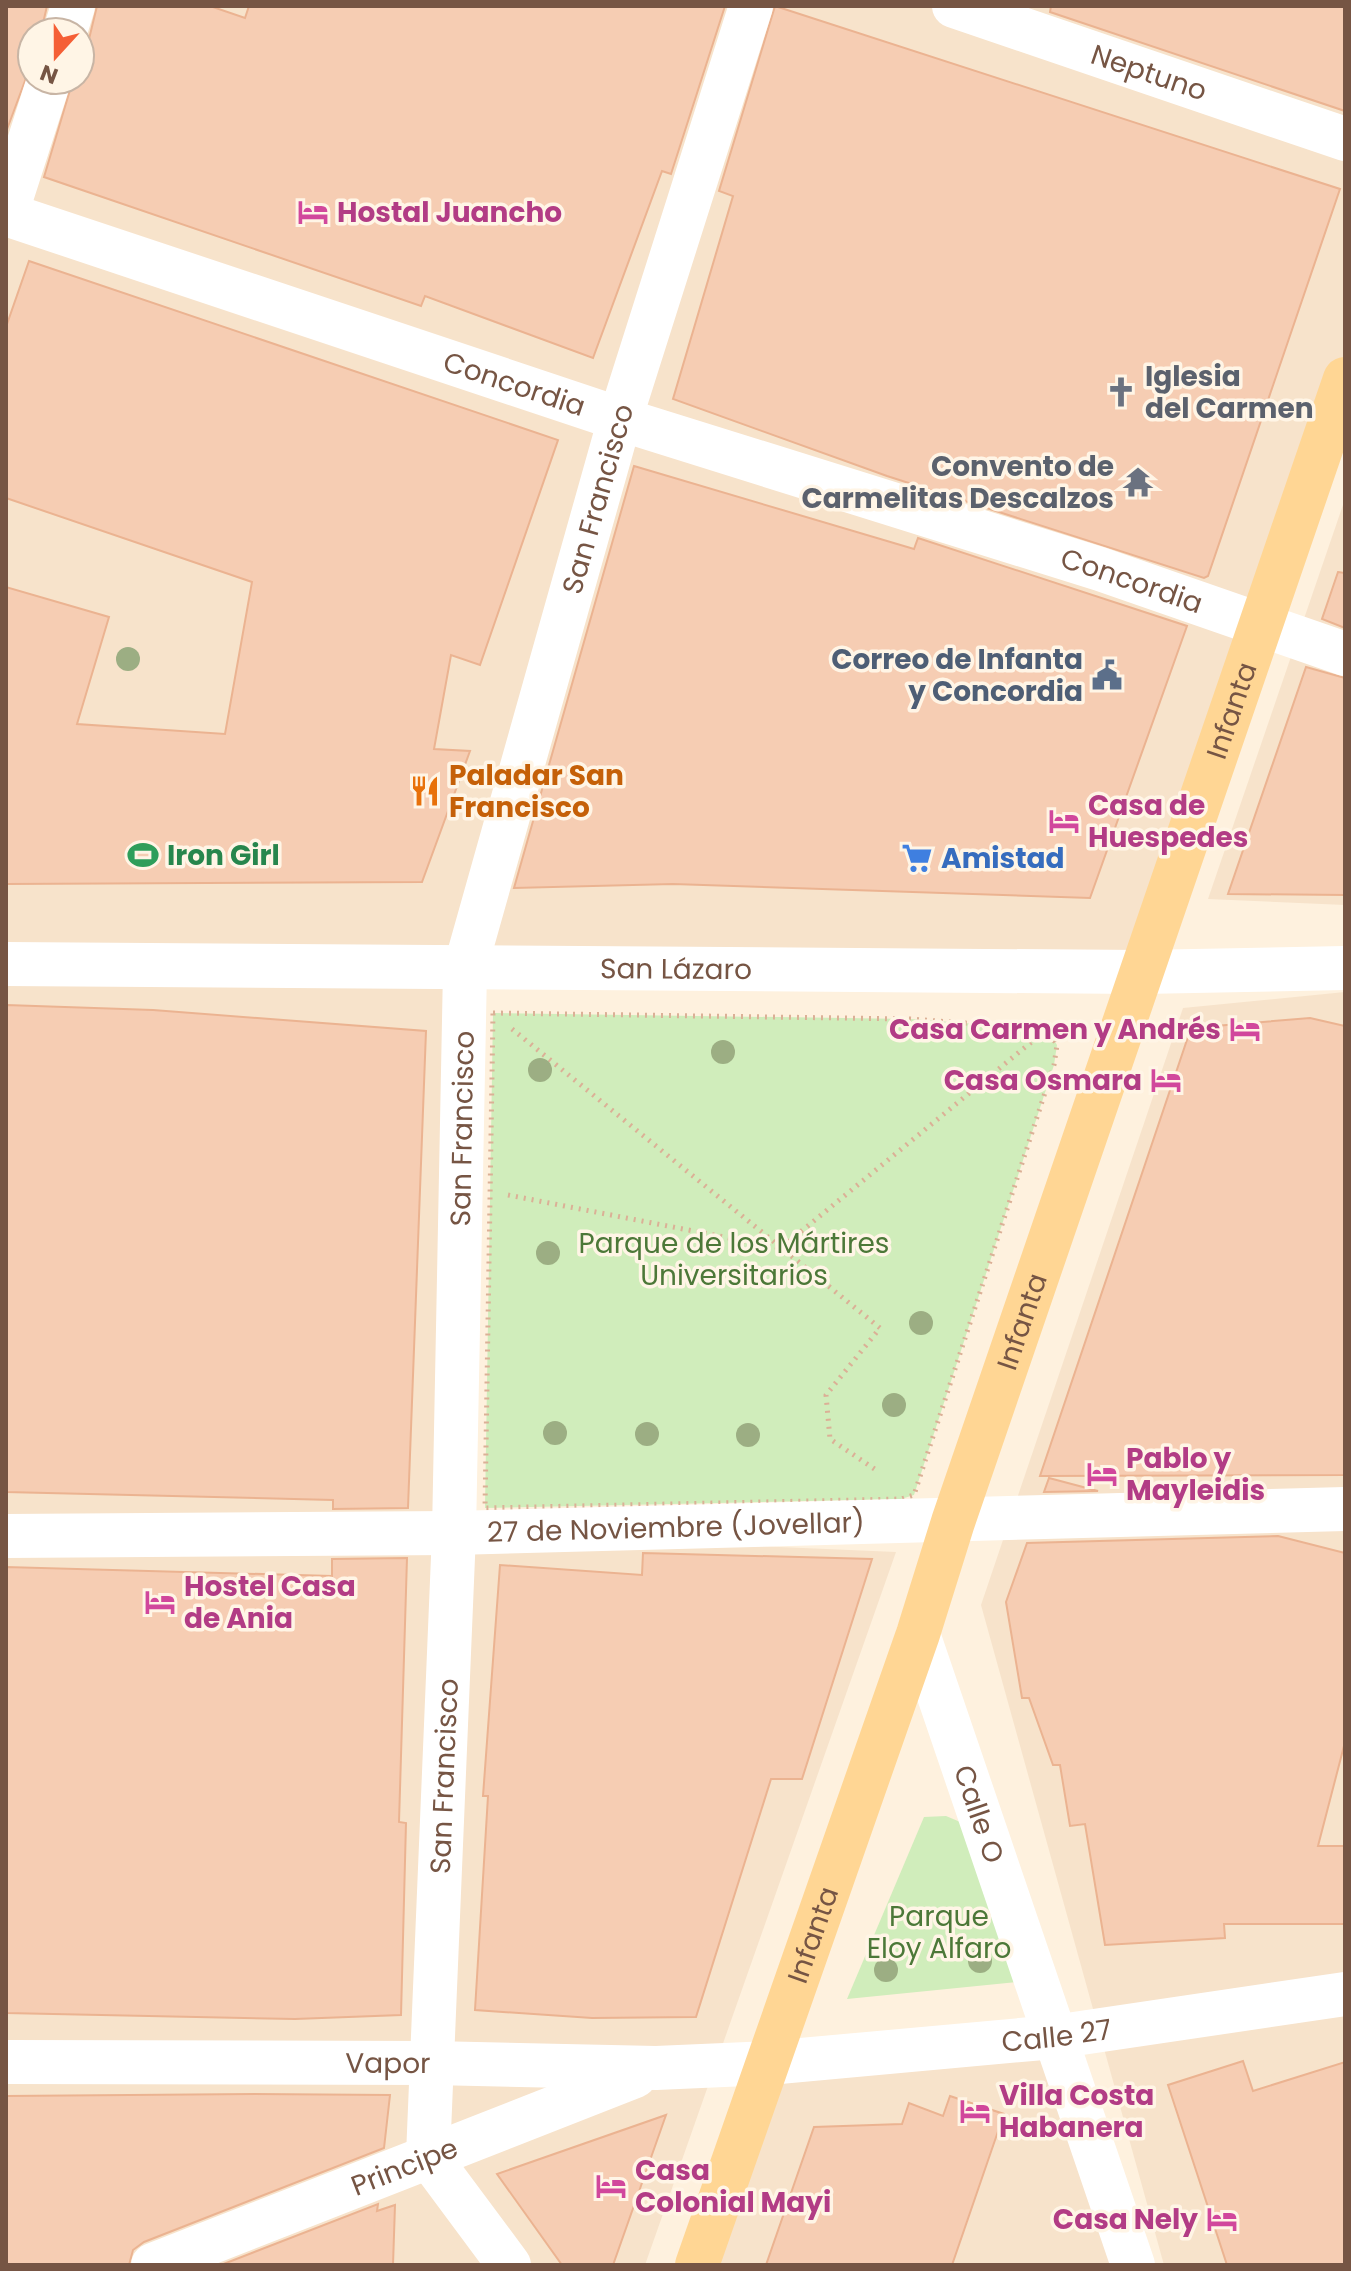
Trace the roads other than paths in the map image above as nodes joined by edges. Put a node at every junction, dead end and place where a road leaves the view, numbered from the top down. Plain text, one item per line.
1 (751, 6) edge
2 (954, 6) edge
3 (44, 96) edge
4 (1345, 139) edge
5 (6, 214) edge
6 (1345, 379) edge
7 (620, 419) junction
8 (1263, 627) junction
9 (1345, 654) edge
10 (6, 964) edge
11 (1345, 968) edge
12 (465, 969) junction
13 (1142, 972) junction
14 (1345, 1509) edge
15 (953, 1522) junction
16 (454, 1533) junction
17 (6, 1536) edge
18 (918, 1634) junction
19 (1345, 1994) edge
20 (1054, 2037) junction
21 (6, 2062) edge
22 (432, 2063) junction
23 (768, 2063) junction
24 (656, 2068) junction
25 (428, 2156) junction
26 (153, 2265) edge
27 (509, 2265) edge
28 (697, 2265) edge
29 (1133, 2265) edge

1 - 7 street, San Francisco
2 - 4 street, Neptuno
3 - 5 street
5 - 7 street, Concordia
6 - 8 main road, Infanta
7 - 8 street, Concordia
7 - 12 street, San Francisco
8 - 9 street, Concordia
8 - 13 main road, Infanta
10 - 12 street, San Lázaro
11 - 13 street, San Lázaro
12 - 13 street, San Lázaro
12 - 16 street, San Francisco
13 - 15 main road, Infanta
14 - 15 street, 27 de Noviembre (Jovellar)
15 - 16 street, 27 de Noviembre (Jovellar)
15 - 18 main road, Infanta
16 - 17 street, 27 de Noviembre (Jovellar)
16 - 22 street, San Francisco
18 - 20 street, Calle O
18 - 23 main road, Infanta
19 - 20 street, Calle 27
20 - 23 street, Calle 27
20 - 29 street, Calle O
21 - 22 street, Vapor
22 - 24 street, Vapor
22 - 25 street, San Francisco
23 - 24 street, Vapor
23 - 28 main road, Infanta
24 - 25 street, Principe
25 - 26 street, Principe
25 - 27 street

